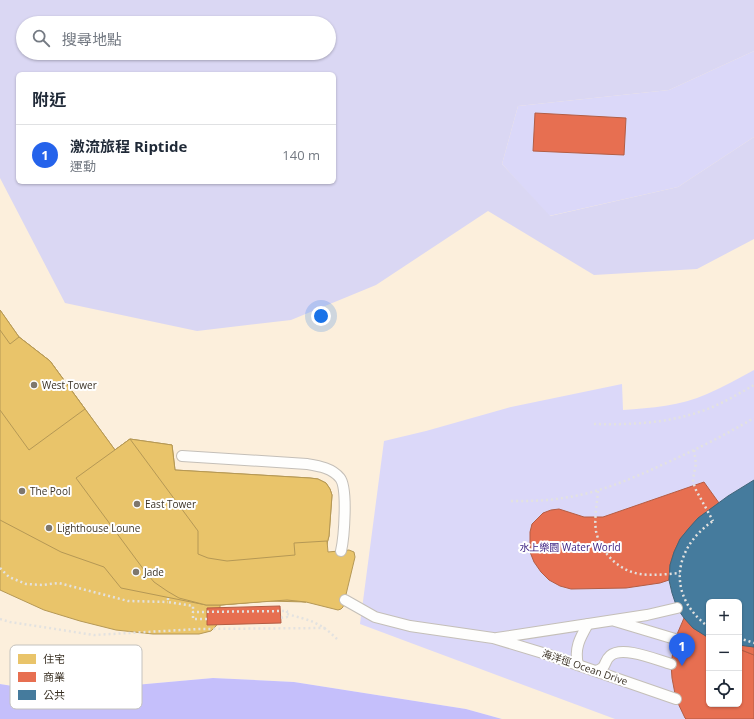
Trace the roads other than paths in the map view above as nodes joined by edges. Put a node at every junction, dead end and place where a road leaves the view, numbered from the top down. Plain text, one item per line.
1 (182, 456) dead end
2 (341, 551) dead end
3 (345, 600) dead end
4 (677, 608) dead end
5 (613, 620) junction
6 (588, 624) junction
7 (493, 638) junction
8 (675, 639) dead end
9 (671, 664) dead end
10 (578, 665) junction
11 (596, 671) junction
12 (676, 699) dead end

1 - 2 lane
3 - 7 lane, 海洋徑 Ocean Drive
4 - 5 lane, 海洋徑 Ocean Drive
5 - 6 lane, 海洋徑 Ocean Drive
5 - 8 lane
6 - 7 lane, 海洋徑 Ocean Drive
6 - 10 lane
7 - 10 lane, 海洋徑 Ocean Drive
9 - 11 lane
10 - 11 lane, 海洋徑 Ocean Drive
11 - 12 lane, 海洋徑 Ocean Drive

